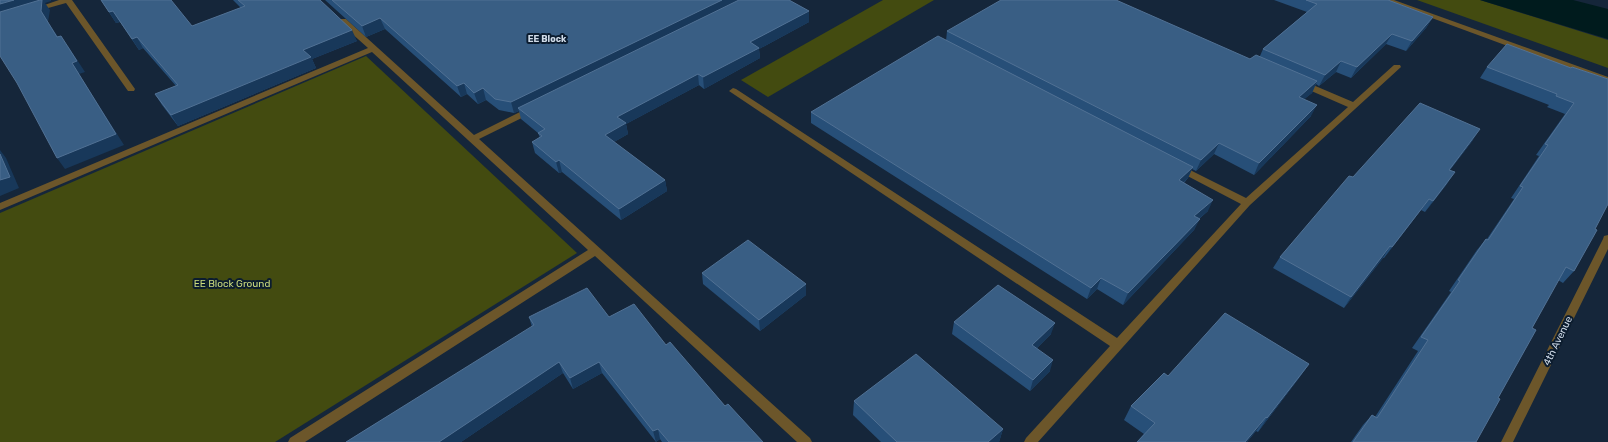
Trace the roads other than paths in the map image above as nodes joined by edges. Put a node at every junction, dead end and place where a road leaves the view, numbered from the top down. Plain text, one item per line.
1 (68, 0) edge
2 (1387, 0) edge
3 (30, 12) edge
4 (335, 15) edge
5 (373, 48) junction
6 (1397, 67) dead end
7 (1608, 80) edge
8 (1297, 81) edge
9 (131, 89) dead end
10 (733, 91) dead end
11 (540, 106) edge
12 (1354, 106) junction
13 (472, 139) junction
14 (1169, 163) edge
15 (1247, 203) junction
16 (0, 207) edge
17 (1608, 239) edge
18 (595, 251) junction
19 (1118, 344) junction
20 (1032, 441) edge
21 (294, 442) edge
22 (806, 442) edge
23 (1507, 442) edge

1 - 3 street
1 - 9 street
2 - 7 street
4 - 5 street
5 - 13 street
5 - 16 street
6 - 12 street
8 - 12 street
10 - 19 street
11 - 13 street
12 - 15 street
13 - 18 street
14 - 15 street
15 - 19 street
17 - 23 street, 4th Avenue
18 - 21 street
18 - 22 street
19 - 20 street

